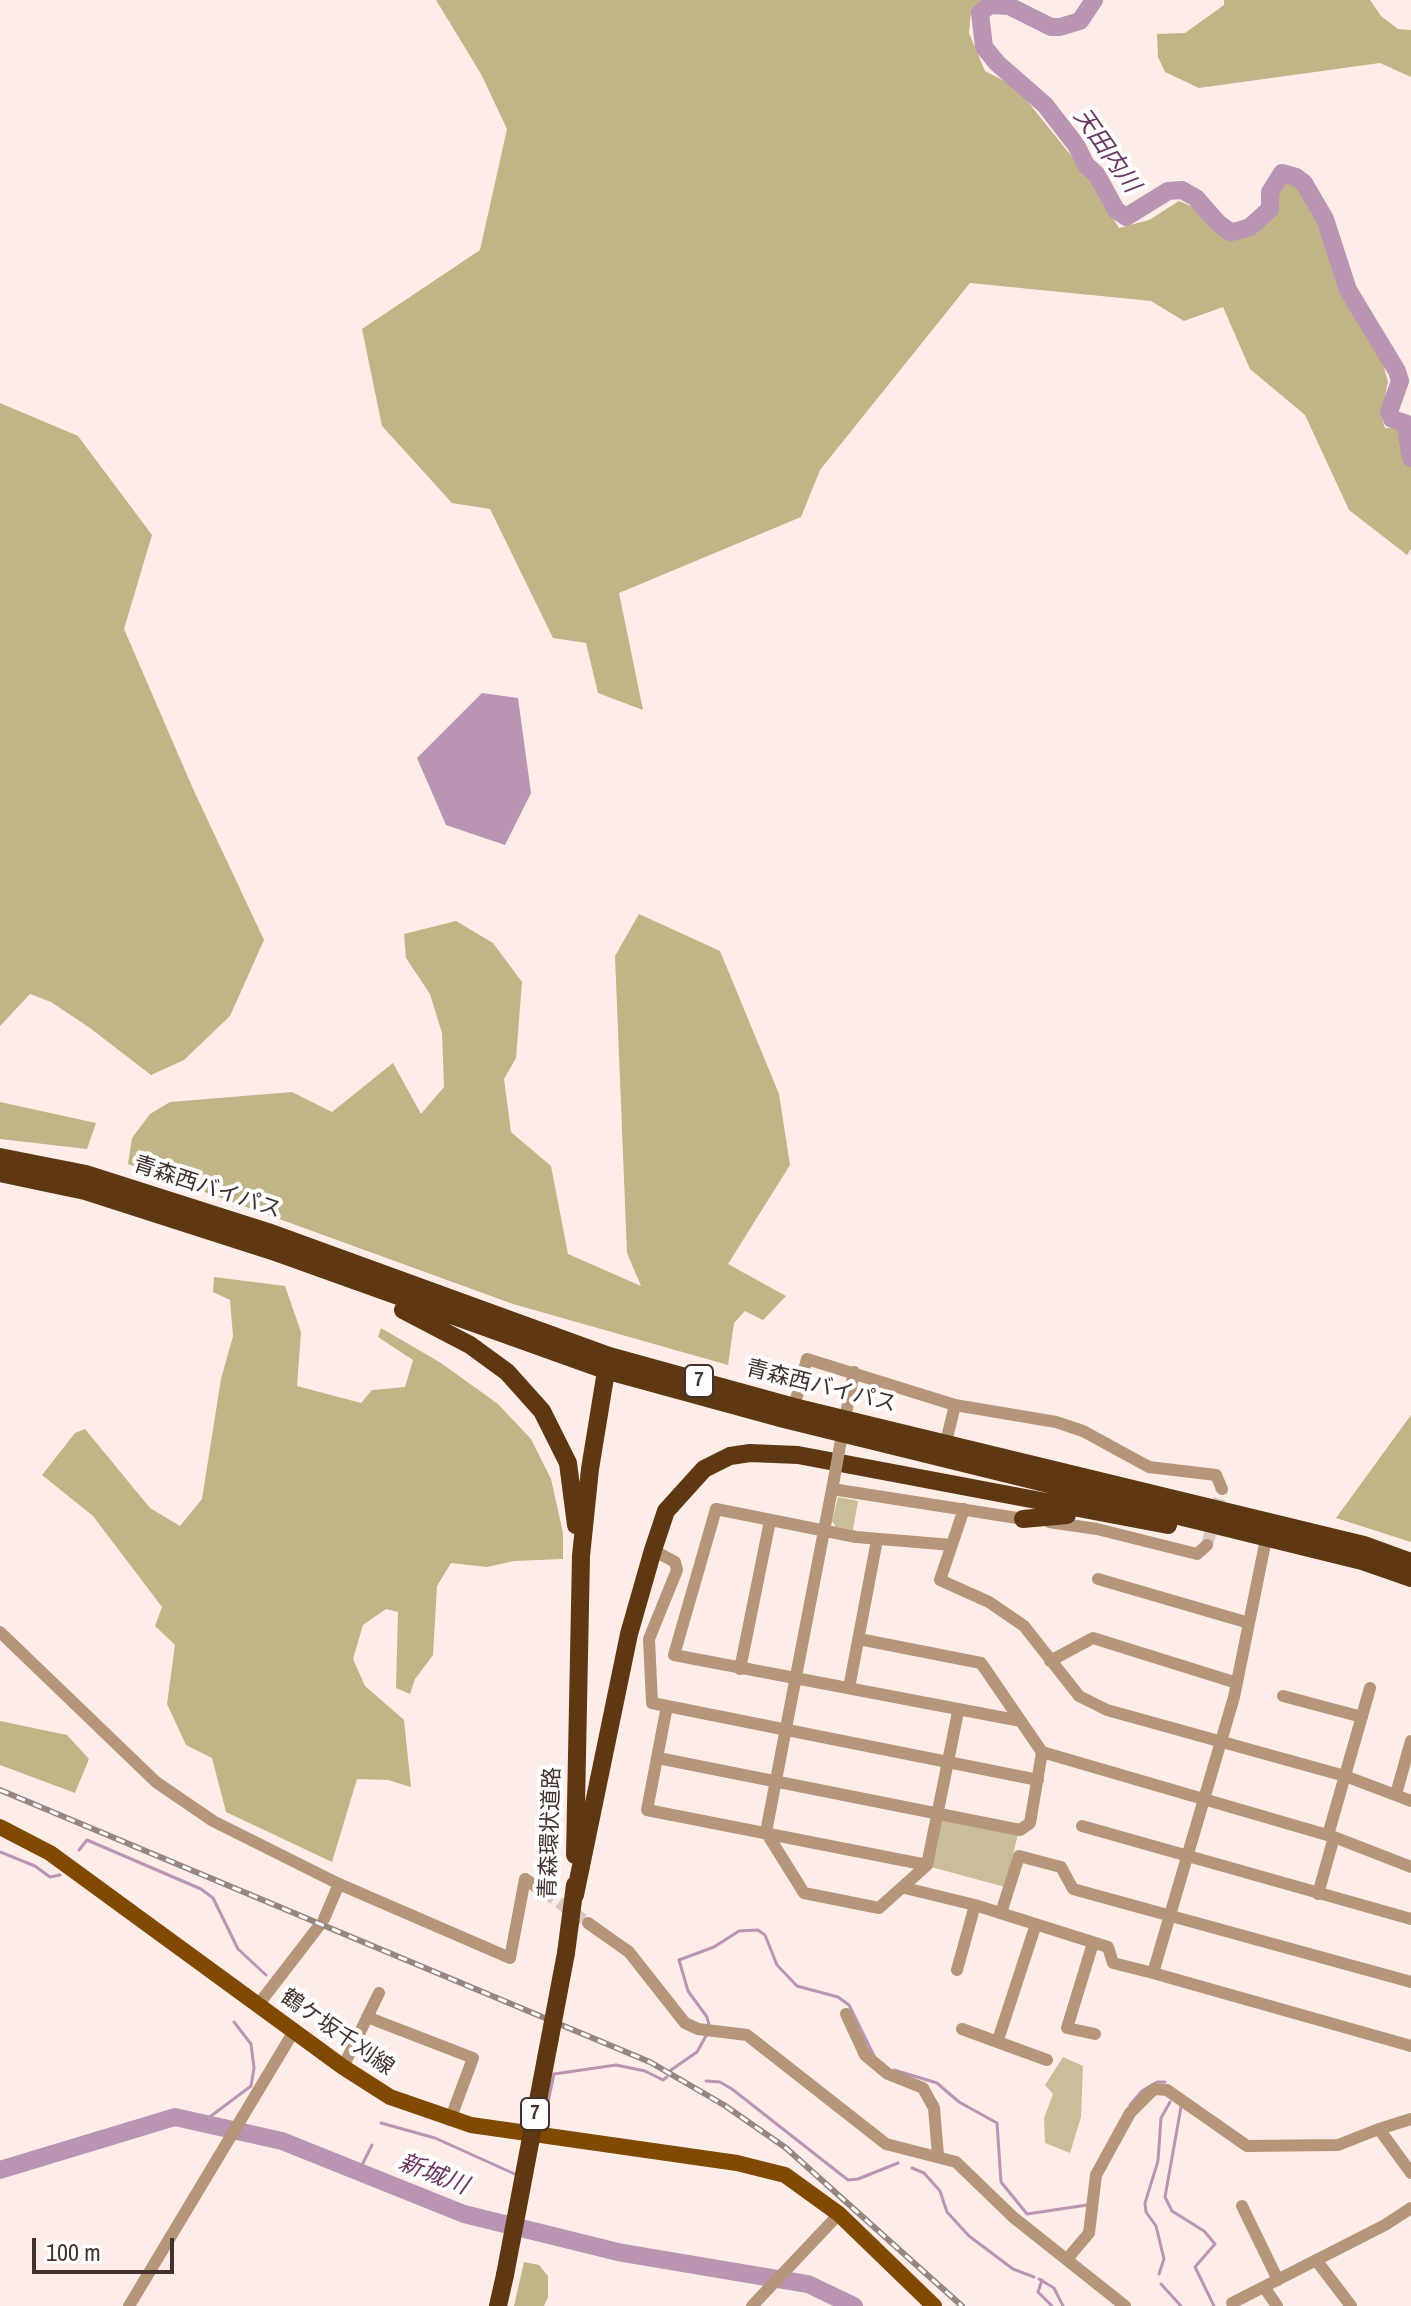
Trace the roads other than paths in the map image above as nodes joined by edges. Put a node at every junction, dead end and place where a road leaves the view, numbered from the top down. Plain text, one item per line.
1 (0, 1157) edge
2 (0, 1173) edge
3 (278, 1253) junction
4 (607, 1363) junction
5 (854, 1372) junction
6 (955, 1405) junction
7 (794, 1407) junction
8 (842, 1434) junction
9 (946, 1442) junction
10 (833, 1484) junction
11 (1222, 1489) dead end
12 (964, 1509) junction
13 (1105, 1516) junction
14 (1023, 1519) junction
15 (770, 1521) junction
16 (822, 1530) junction
17 (1266, 1539) junction
18 (877, 1540) junction
19 (952, 1545) junction
20 (1207, 1545) dead end
21 (653, 1550) junction
22 (581, 1556) junction
23 (1411, 1562) edge
24 (1411, 1578) edge
25 (1098, 1579) dead end
26 (1249, 1623) junction
27 (0, 1632) edge
28 (859, 1639) junction
29 (1050, 1661) junction
30 (740, 1669) junction
31 (795, 1679) junction
32 (1237, 1683) junction
33 (849, 1688) junction
34 (1370, 1688) dead end
35 (1283, 1696) dead end
36 (667, 1706) junction
37 (958, 1712) junction
38 (1362, 1717) junction
39 (1021, 1721) junction
40 (783, 1730) junction
41 (1220, 1741) junction
42 (1411, 1741) edge
43 (1042, 1752) junction
44 (658, 1758) junction
45 (948, 1762) junction
46 (1345, 1776) junction
47 (1038, 1780) junction
48 (774, 1781) junction
49 (1396, 1794) junction
50 (1202, 1801) junction
51 (1411, 1801) edge
52 (937, 1814) junction
53 (1082, 1826) dead end
54 (0, 1827) edge
55 (766, 1832) junction
56 (1331, 1836) junction
57 (1186, 1857) junction
58 (927, 1865) junction
59 (1411, 1867) edge
60 (339, 1884) junction
61 (905, 1888) junction
62 (544, 1892) tunnel mouth
63 (1318, 1894) junction
64 (575, 1895) junction
65 (975, 1905) junction
66 (1001, 1913) junction
67 (1171, 1915) junction
68 (1411, 1919) edge
69 (588, 1923) tunnel mouth
70 (1036, 1924) junction
71 (1093, 1943) junction
72 (957, 1970) dead end
73 (1153, 1973) junction
74 (1411, 1982) edge
75 (379, 1993) dead end
76 (258, 2005) junction
77 (846, 2014) dead end
78 (367, 2017) junction
79 (962, 2029) dead end
80 (294, 2031) junction
81 (1095, 2034) dead end
82 (998, 2040) junction
83 (1411, 2046) edge
84 (1047, 2060) dead end
85 (343, 2067) junction
86 (1411, 2119) edge
87 (450, 2120) junction
88 (1379, 2129) junction
89 (1411, 2149) edge
90 (938, 2155) junction
91 (1399, 2157) junction
92 (1411, 2173) edge
93 (1242, 2206) dead end
94 (1411, 2208) edge
95 (839, 2214) junction
96 (1068, 2258) junction
97 (1316, 2260) junction
98 (1278, 2280) junction
99 (1264, 2287) junction
100 (1232, 2303) dead end
101 (754, 2304) edge
102 (129, 2306) edge
103 (498, 2306) edge
104 (934, 2306) edge
105 (1125, 2306) edge
106 (1277, 2306) edge
107 (1351, 2306) edge

1 - 4 highway, 青森西バイパス / 7
2 - 3 highway, 青森西バイパス / 7
3 - 4 highway, 青森西バイパス / 7
3 - 22 highway
4 - 7 highway, 青森西バイパス / 7
4 - 8 highway, 青森西バイパス / 7
4 - 22 highway, 青森環状道路 / 7
5 - 6 street
5 - 7 street
5 - 8 street
6 - 9 street
6 - 11 street
7 - 8 highway, 青森西バイパス / 7
8 - 9 highway, 青森西バイパス / 7
8 - 10 street, bridge
8 - 17 highway, 青森西バイパス / 7
9 - 23 highway, 青森西バイパス / 7
10 - 12 street
10 - 16 street
12 - 14 street
12 - 19 street
13 - 14 highway
13 - 17 highway
13 - 21 highway
14 - 20 street
15 - 16 street
15 - 30 street
15 - 30 street
16 - 18 street
16 - 31 street
17 - 24 highway, 青森西バイパス / 7
17 - 26 street
18 - 19 street
18 - 28 street
19 - 29 street
21 - 36 street
21 - 64 highway
22 - 64 highway, 青森環状道路 / 7
25 - 26 street
26 - 32 street
27 - 60 street
28 - 33 street
28 - 39 street
29 - 32 street
29 - 41 street
30 - 31 street
31 - 33 street
31 - 40 street
32 - 41 street
33 - 37 street
34 - 38 street
35 - 38 street
36 - 40 street
36 - 44 street
37 - 39 street
37 - 45 street
38 - 46 street
39 - 43 street
40 - 45 street
40 - 48 street
41 - 46 street
41 - 50 street
42 - 49 street
43 - 47 street
43 - 50 street
44 - 48 street
44 - 55 street
45 - 47 street
45 - 52 street
46 - 49 street
46 - 56 street
47 - 52 street
48 - 52 street
48 - 55 street
49 - 51 street
50 - 56 street
50 - 57 street
52 - 58 street
53 - 57 street
54 - 76 main road, 鶴ケ坂千刈線
55 - 58 street
55 - 61 street
56 - 59 street
56 - 63 street
57 - 63 street
57 - 67 street
58 - 61 street
60 - 62 street
60 - 76 street
61 - 65 street
63 - 68 street
64 - 103 highway, 青森環状道路 / 7, bridge
65 - 66 street
65 - 72 street
66 - 67 street
66 - 70 street
67 - 73 street
67 - 74 street
69 - 90 street
70 - 71 street
70 - 82 street
71 - 73 street
71 - 81 street
73 - 83 street
75 - 78 street
76 - 80 main road, 鶴ケ坂千刈線
77 - 90 street
78 - 85 street
78 - 87 street
79 - 82 street
80 - 85 main road, 鶴ケ坂千刈線
80 - 102 street
82 - 84 street
85 - 87 main road, 鶴ケ坂千刈線
86 - 88 street
87 - 95 main road, 鶴ケ坂千刈線
88 - 91 street
88 - 96 street
89 - 91 street
90 - 96 street
91 - 92 street
93 - 98 street
94 - 97 street
95 - 101 street
95 - 104 main road, 鶴ケ坂千刈線
96 - 105 street
97 - 98 street
97 - 107 street
98 - 99 street
99 - 100 street
99 - 106 street

